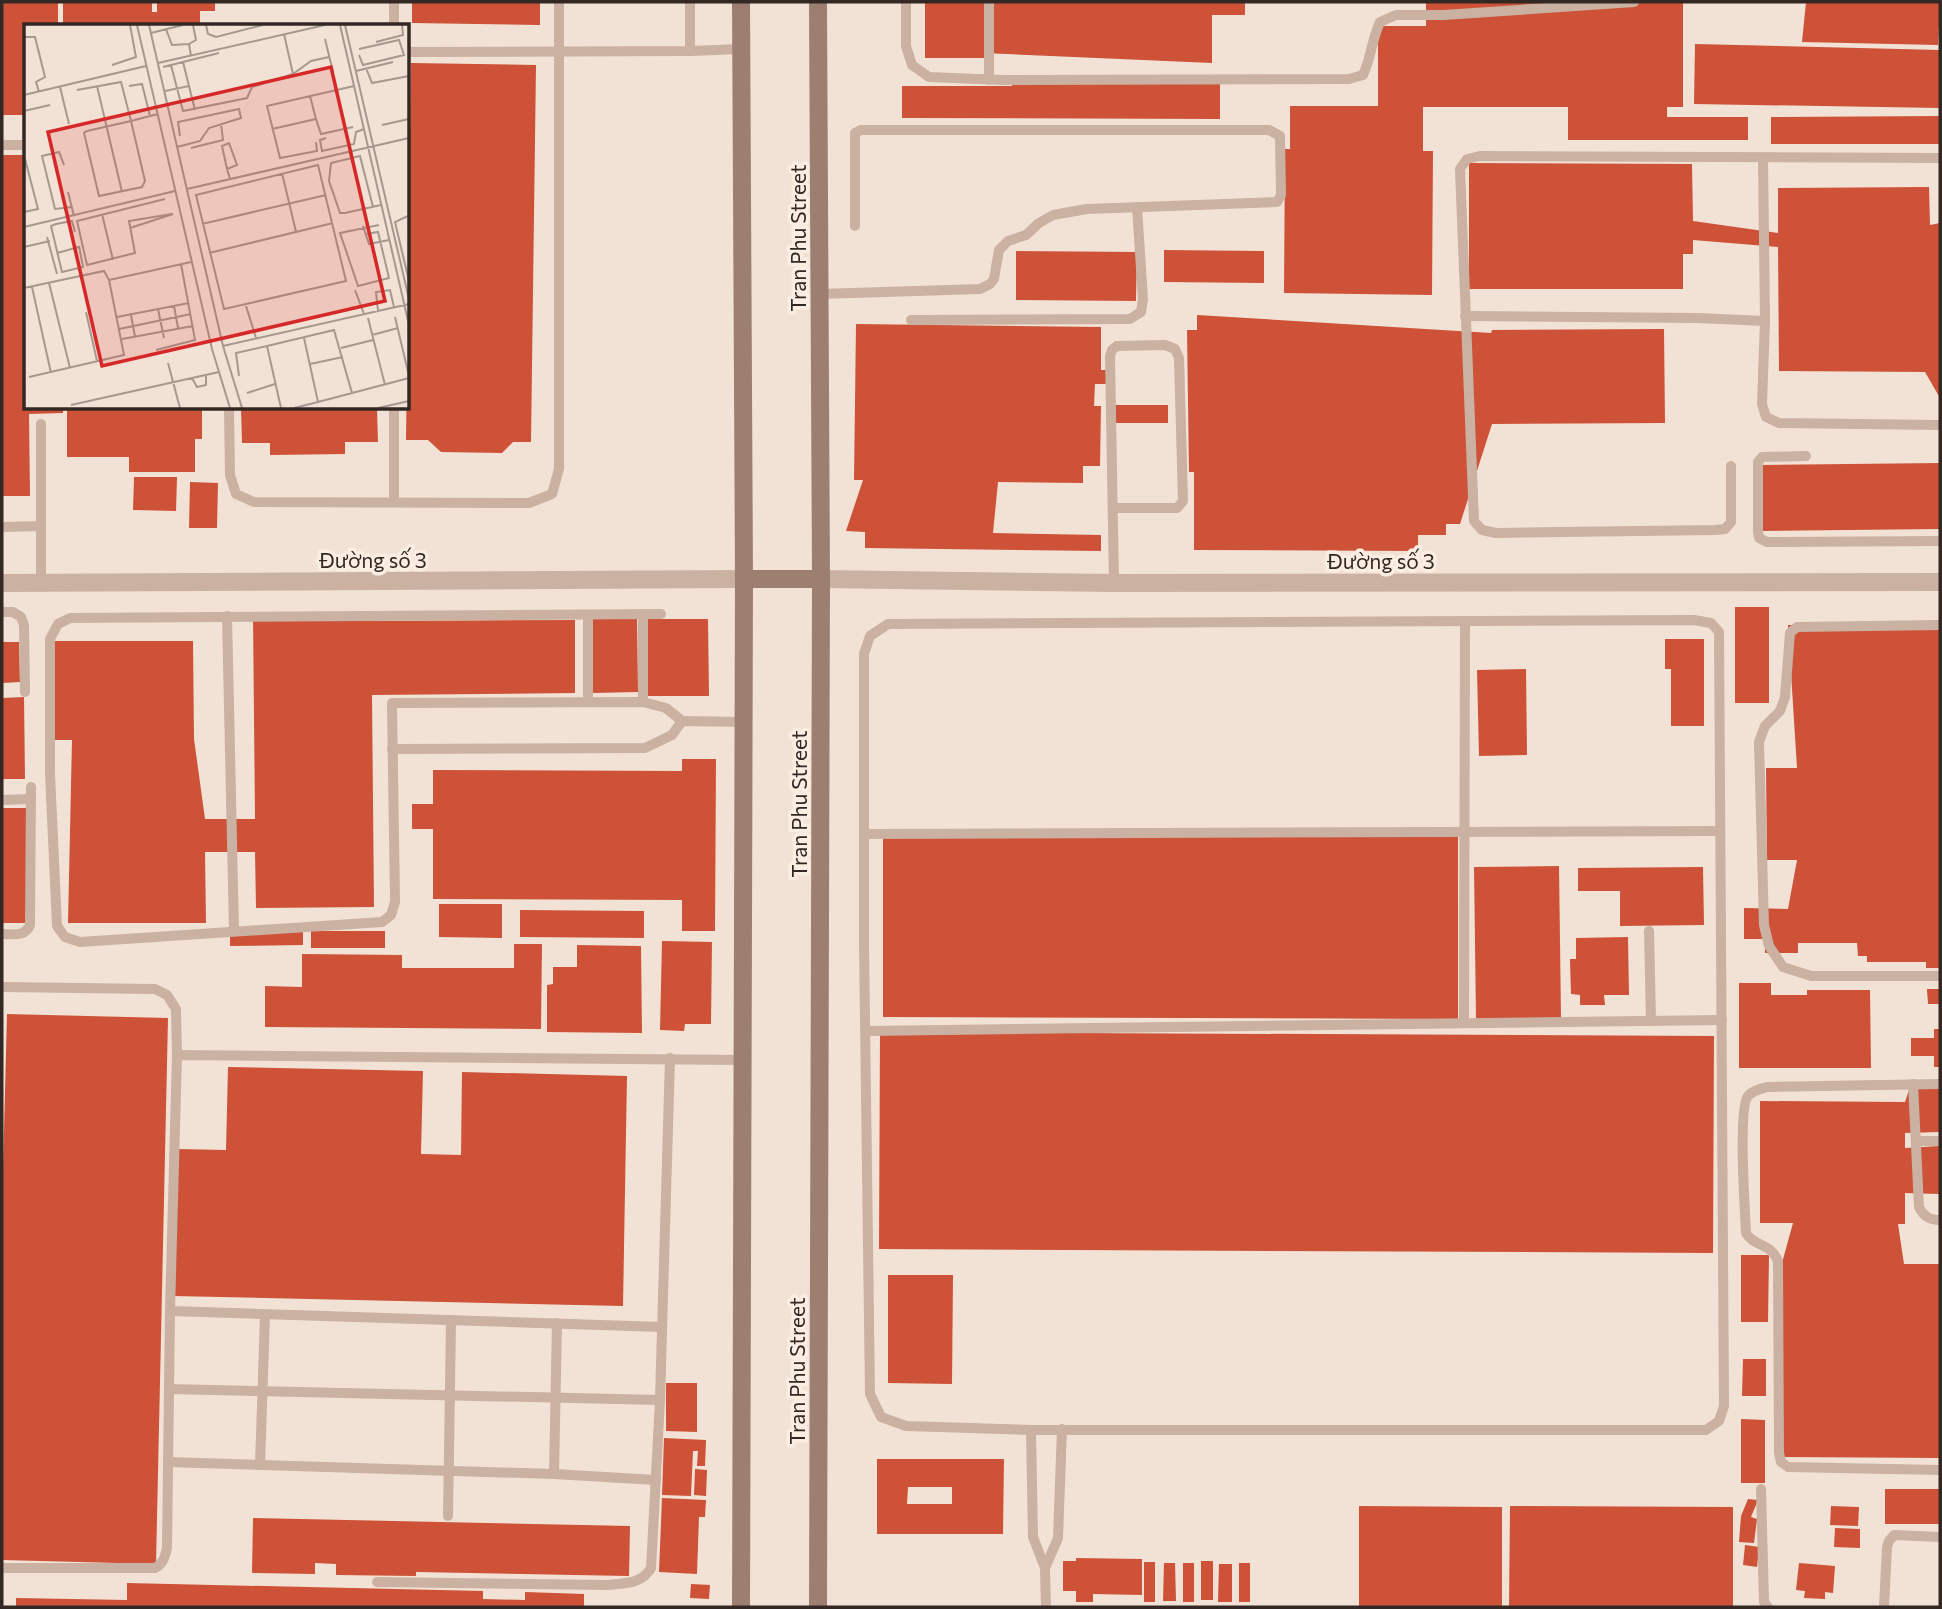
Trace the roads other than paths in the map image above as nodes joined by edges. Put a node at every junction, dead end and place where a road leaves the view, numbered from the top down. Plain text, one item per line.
1 (394, 2) edge
2 (559, 2) edge
3 (690, 2) edge
4 (741, 2) edge
5 (818, 2) edge
6 (906, 2) edge
7 (989, 2) edge
8 (1633, 2) edge
9 (394, 24) edge
10 (741, 49) junction
11 (560, 51) junction
12 (690, 51) junction
13 (410, 52) edge
14 (989, 80) junction
15 (2, 145) edge
16 (24, 145) edge
17 (1763, 158) junction
18 (1940, 158) edge
19 (1137, 207) junction
20 (855, 226) dead end
21 (820, 294) junction
22 (1465, 316) junction
23 (911, 320) dead end
24 (1765, 321) junction
25 (229, 410) edge
26 (394, 410) edge
27 (41, 424) dead end
28 (1940, 425) edge
29 (1806, 456) dead end
30 (1731, 466) dead end
31 (394, 502) junction
32 (1113, 508) junction
33 (2, 527) edge
34 (41, 527) junction
35 (1940, 541) edge
36 (744, 579) junction
37 (821, 579) junction
38 (1940, 582) edge
39 (2, 583) edge
40 (41, 583) junction
41 (1114, 583) junction
42 (2, 612) edge
43 (643, 614) junction
44 (661, 614) dead end
45 (588, 615) junction
46 (227, 617) junction
47 (1465, 621) junction
48 (1940, 625) edge
49 (25, 692) dead end
50 (588, 702) junction
51 (643, 702) junction
52 (682, 721) junction
53 (744, 722) junction
54 (391, 749) junction
55 (31, 787) dead end
56 (31, 799) junction
57 (2, 800) edge
58 (1719, 831) junction
59 (1465, 832) junction
60 (864, 834) junction
61 (234, 931) junction
62 (1649, 931) dead end
63 (2, 934) edge
64 (1940, 976) edge
65 (2, 988) edge
66 (1722, 1020) junction
67 (1651, 1021) junction
68 (1464, 1023) junction
69 (866, 1031) junction
70 (177, 1055) junction
71 (670, 1058) junction
72 (743, 1060) junction
73 (1913, 1084) junction
74 (1940, 1084) edge
75 (1916, 1141) junction
76 (1940, 1141) edge
77 (1940, 1220) edge
78 (170, 1311) junction
79 (265, 1315) junction
80 (451, 1320) junction
81 (557, 1323) junction
82 (662, 1327) junction
83 (169, 1389) junction
84 (262, 1391) junction
85 (450, 1395) junction
86 (555, 1397) junction
87 (660, 1400) junction
88 (1062, 1429) junction
89 (1031, 1430) junction
90 (168, 1462) junction
91 (260, 1465) junction
92 (1940, 1470) edge
93 (449, 1471) junction
94 (554, 1474) junction
95 (656, 1480) junction
96 (1761, 1489) dead end
97 (448, 1516) dead end
98 (1940, 1537) edge
99 (2, 1568) edge
100 (1045, 1568) junction
101 (377, 1582) dead end
102 (741, 1607) edge
103 (818, 1607) edge
104 (1046, 1607) edge
105 (1768, 1607) edge
106 (1884, 1607) edge

1 - 9 lane
2 - 11 lane
3 - 12 lane
4 - 10 main road
5 - 21 main road, Tran Phu Street
6 - 14 lane
7 - 14 lane
8 - 14 lane
10 - 12 lane
10 - 36 main road
11 - 12 lane
11 - 13 lane
11 - 31 lane
15 - 16 lane
17 - 18 lane
17 - 22 lane
17 - 24 lane
19 - 20 lane
19 - 21 lane
19 - 23 lane
21 - 37 main road, Tran Phu Street
22 - 24 lane
22 - 30 lane
24 - 28 lane
25 - 31 lane
26 - 31 lane
27 - 34 lane
29 - 35 lane
32 - 32 lane
32 - 41 lane
33 - 34 lane
34 - 40 lane
36 - 37 main road
36 - 40 street, Đường số 3
36 - 53 main road
37 - 41 street, Đường số 3
37 - 103 main road, Tran Phu Street
38 - 41 street, Đường số 3
39 - 40 street, Đường số 3
42 - 49 lane
43 - 44 lane
43 - 45 lane
43 - 51 lane
45 - 46 lane
45 - 50 lane
46 - 61 lane
46 - 61 lane
47 - 58 lane
47 - 59 lane
47 - 60 lane
48 - 64 lane
50 - 51 lane
50 - 54 lane
51 - 52 lane
52 - 53 lane
52 - 54 lane
53 - 72 main road
54 - 61 lane
55 - 56 lane
56 - 57 lane
56 - 63 lane
58 - 59 lane
58 - 66 lane
59 - 60 lane
59 - 68 lane
60 - 69 lane
62 - 67 lane
65 - 70 lane
66 - 67 lane
66 - 88 lane
67 - 68 lane
68 - 69 lane
69 - 89 lane
70 - 71 lane
70 - 78 lane
71 - 72 lane
71 - 82 lane
72 - 102 main road
73 - 74 lane
73 - 75 lane
73 - 92 lane
75 - 76 lane
75 - 77 lane
78 - 79 lane
78 - 83 lane
79 - 80 lane
79 - 84 lane
80 - 81 lane
80 - 85 lane
81 - 82 lane
81 - 86 lane
82 - 87 lane
83 - 84 lane
83 - 90 lane
84 - 85 lane
84 - 91 lane
85 - 86 lane
85 - 93 lane
86 - 87 lane
86 - 94 lane
87 - 95 lane
88 - 89 lane
88 - 100 lane
89 - 100 lane
90 - 91 lane
90 - 99 lane
91 - 93 lane
93 - 94 lane
93 - 97 lane
94 - 95 lane
95 - 101 lane
96 - 105 lane
98 - 106 lane
100 - 104 lane

